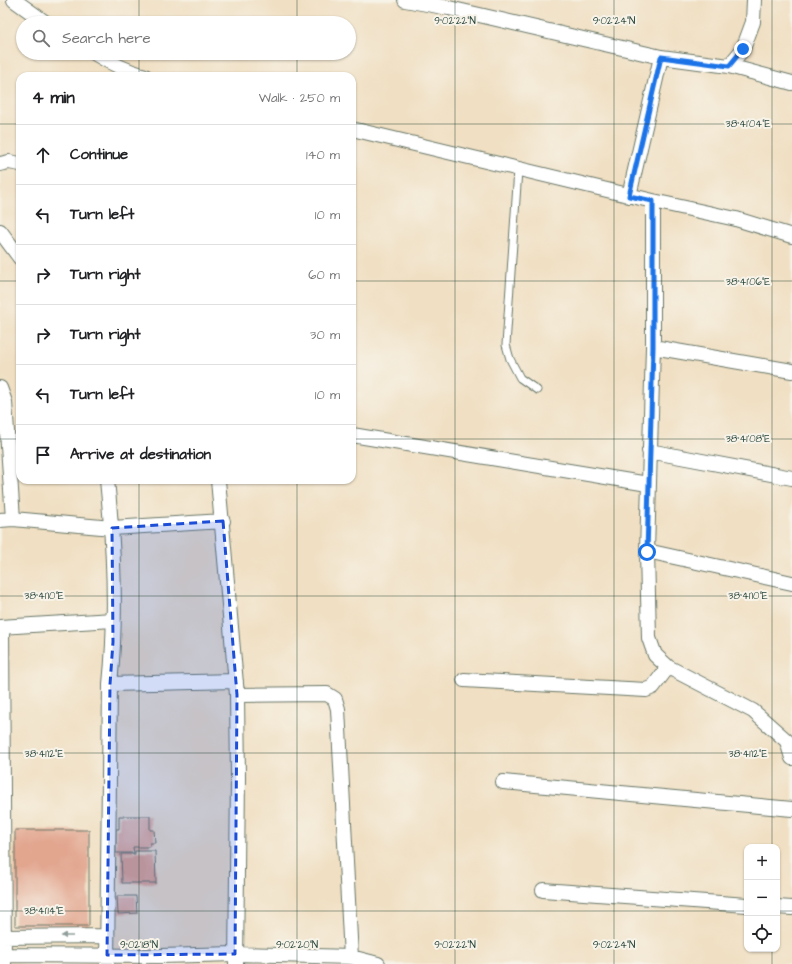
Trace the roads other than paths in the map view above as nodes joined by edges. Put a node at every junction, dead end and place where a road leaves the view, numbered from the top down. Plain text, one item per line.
1 (14, 0) edge
2 (405, 0) edge
3 (754, 0) edge
4 (451, 4) edge
5 (36, 16) edge
6 (661, 57) junction
7 (106, 60) edge
8 (729, 66) junction
9 (135, 72) edge
10 (792, 83) edge
11 (356, 130) edge
12 (16, 163) edge
13 (0, 164) edge
14 (518, 170) junction
15 (629, 196) junction
16 (653, 201) junction
17 (0, 231) edge
18 (792, 236) edge
19 (16, 253) edge
20 (653, 348) junction
21 (792, 371) edge
22 (0, 388) edge
23 (537, 390) dead end
24 (356, 435) edge
25 (649, 451) junction
26 (792, 478) edge
27 (107, 484) edge
28 (218, 484) edge
29 (648, 484) junction
30 (7, 520) edge
31 (222, 521) junction
32 (112, 528) junction
33 (647, 552) junction
34 (792, 582) edge
35 (113, 620) junction
36 (1, 627) edge
37 (668, 667) junction
38 (464, 680) dead end
39 (236, 681) junction
40 (110, 684) junction
41 (237, 695) junction
42 (792, 758) edge
43 (503, 782) dead end
44 (792, 809) edge
45 (2, 810) edge
46 (543, 890) dead end
47 (744, 905) edge
48 (780, 907) edge
49 (792, 908) edge
50 (106, 936) junction
51 (2, 937) edge
52 (351, 957) junction
53 (3, 958) edge
54 (106, 959) edge
55 (236, 959) edge
56 (317, 960) edge
57 (378, 964) edge

1 - 5 street
2 - 4 street
3 - 8 street
4 - 6 street
6 - 8 street
6 - 15 street
7 - 9 street
8 - 10 street
11 - 14 street
12 - 13 street
14 - 15 street
14 - 23 lane
15 - 16 street
16 - 18 street
16 - 20 street
17 - 19 street
20 - 21 street
20 - 25 street
22 - 30 street
24 - 29 street
25 - 26 street
25 - 29 street
27 - 32 street
28 - 31 street
29 - 33 street
30 - 32 street
31 - 32 street
31 - 39 street
32 - 35 street
33 - 34 street
33 - 37 street
35 - 36 street
35 - 40 street
36 - 45 street
37 - 38 street
37 - 42 street
39 - 40 street
39 - 41 street
40 - 50 street
41 - 52 street
41 - 55 street
43 - 44 street
45 - 51 street
46 - 47 street
48 - 49 street
50 -> 51 street
50 - 54 street
51 - 53 street
52 - 56 street
52 - 57 street
53 - 54 street
54 - 55 street
55 - 56 street

